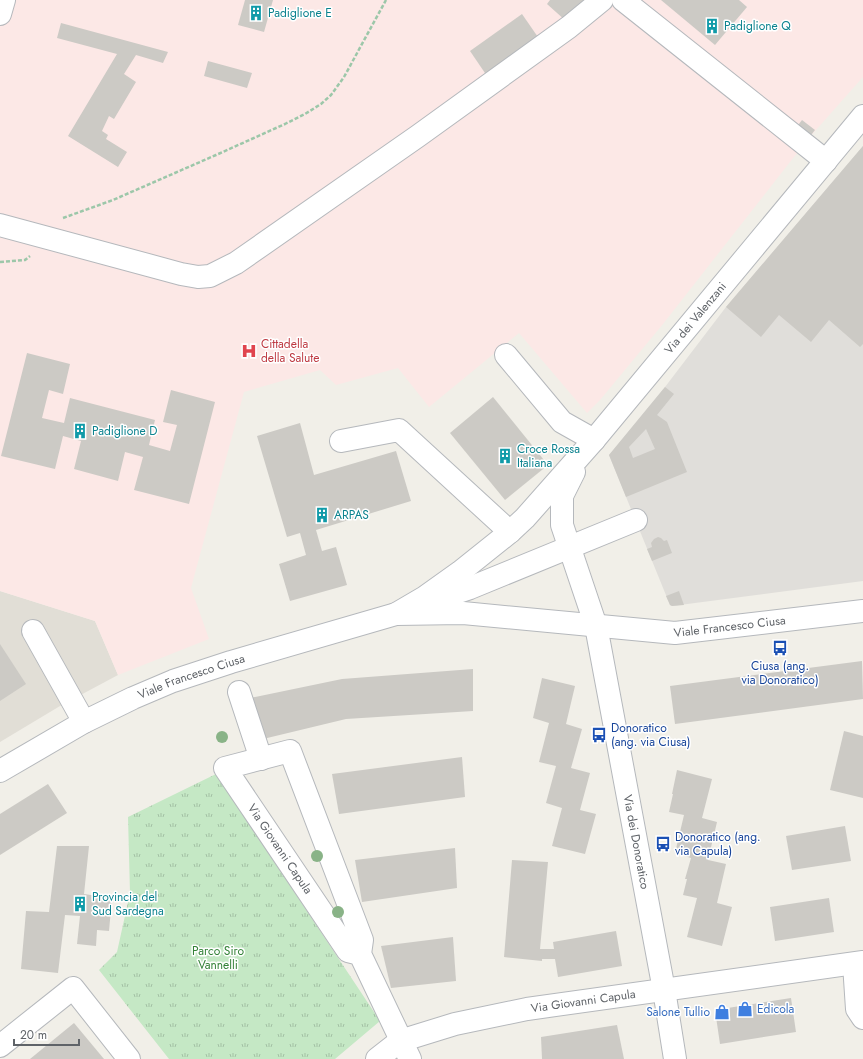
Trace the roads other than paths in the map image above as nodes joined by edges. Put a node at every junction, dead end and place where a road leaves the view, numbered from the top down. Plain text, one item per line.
1 (4, 0) edge
2 (602, 0) edge
3 (623, 0) edge
4 (0, 14) edge
5 (863, 116) edge
6 (826, 161) junction
7 (0, 225) edge
8 (506, 355) dead end
9 (594, 440) junction
10 (340, 441) dead end
11 (636, 520) dead end
12 (517, 525) junction
13 (569, 547) junction
14 (863, 611) edge
15 (396, 614) junction
16 (596, 626) junction
17 (33, 631) dead end
18 (238, 692) dead end
19 (84, 722) junction
20 (261, 759) junction
21 (0, 771) edge
22 (360, 954) junction
23 (858, 963) edge
24 (664, 990) junction
25 (863, 1018) edge
26 (0, 1046) edge
27 (405, 1050) edge
28 (129, 1059) edge
29 (377, 1059) edge
30 (674, 1059) edge

1 - 4 street
2 - 7 street
3 - 6 street
5 - 6 street, Via dei Valenzani
6 - 9 street, Via dei Valenzani
8 - 9 street
9 - 12 street, Via dei Valenzani
9 - 13 street
10 - 12 street
11 - 13 street
12 - 15 street, Viale Francesco Ciusa
13 - 15 street
13 - 16 street
14 - 16 street, Viale Francesco Ciusa
15 - 16 street, Viale Francesco Ciusa
15 - 19 street, Viale Francesco Ciusa
16 - 24 street, Via dei Donoratico
17 - 19 street
18 - 20 street
19 - 21 street, Viale Francesco Ciusa
20 - 22 street, Via Giovanni Capula
20 - 22 street, Via Giovanni Capula
22 - 27 street, Via Giovanni Capula
23 - 24 street, Via Giovanni Capula
23 - 25 street
24 - 27 street, Via Giovanni Capula
24 - 30 street, Via dei Donoratico
26 - 28 street
27 - 29 street

